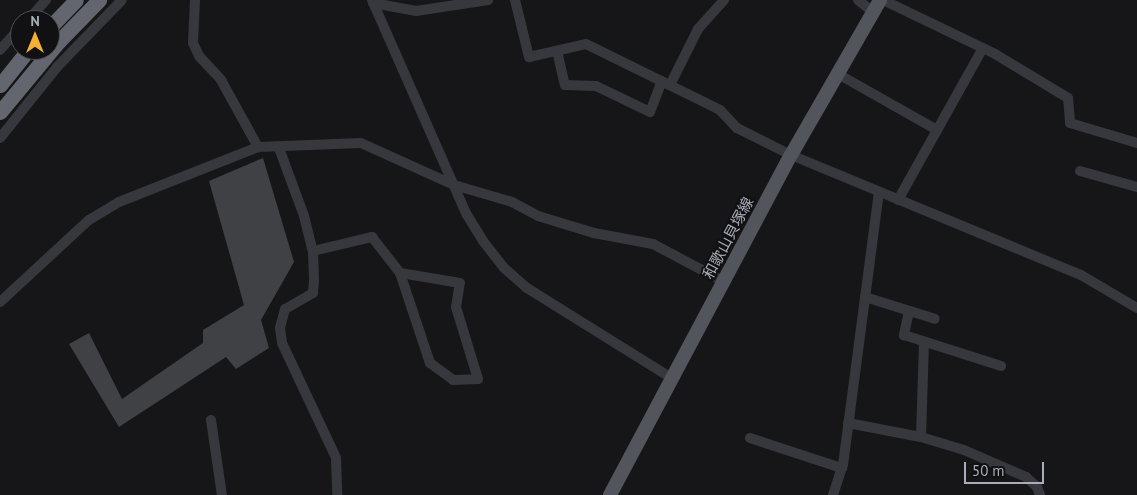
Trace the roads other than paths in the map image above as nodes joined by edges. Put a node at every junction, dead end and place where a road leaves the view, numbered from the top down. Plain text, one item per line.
1 (46, 0) edge
2 (76, 0) edge
3 (99, 0) edge
4 (122, 0) edge
5 (195, 0) edge
6 (488, 0) edge
7 (515, 0) edge
8 (724, 0) edge
9 (858, 0) edge
10 (373, 2) edge
11 (879, 4) edge
12 (37, 10) edge
13 (60, 17) edge
14 (10, 39) edge
15 (983, 48) junction
16 (0, 50) edge
17 (557, 51) junction
18 (20, 60) edge
19 (838, 74) junction
20 (666, 83) junction
21 (0, 85) edge
22 (0, 112) edge
23 (937, 130) junction
24 (0, 138) edge
25 (1137, 143) edge
26 (258, 147) junction
27 (279, 148) junction
28 (792, 155) junction
29 (1080, 171) dead end
30 (454, 185) junction
31 (1137, 187) edge
32 (880, 193) junction
33 (898, 200) junction
34 (313, 251) junction
35 (400, 273) junction
36 (723, 281) junction
37 (865, 297) junction
38 (0, 302) edge
39 (1137, 308) edge
40 (909, 311) junction
41 (935, 319) dead end
42 (924, 342) junction
43 (1001, 366) dead end
44 (673, 380) junction
45 (211, 420) dead end
46 (848, 423) junction
47 (921, 437) junction
48 (750, 438) dead end
49 (842, 468) junction
50 (222, 495) edge
51 (337, 495) edge
52 (610, 495) edge
53 (833, 495) edge
54 (1040, 495) edge

1 - 12 street
2 - 13 highway
3 - 22 highway
4 - 24 street
5 - 26 street
6 - 10 street
7 - 17 street
8 - 20 street
9 - 11 street
10 - 30 street
11 - 15 street
11 - 19 main road, 和歌山貝塚線
14 - 16 street
15 - 23 street
15 - 25 street
17 - 20 street
17 - 20 street
18 - 21 highway
19 - 23 street
19 - 28 main road, 和歌山貝塚線
20 - 28 street
23 - 33 street
26 - 27 street
26 - 38 street
27 - 30 street
27 - 34 street
28 - 32 street
28 - 36 main road, 和歌山貝塚線
29 - 31 street
30 - 36 street
30 - 44 street
32 - 33 street
32 - 37 street
33 - 39 street
34 - 35 street
34 - 51 street
35 - 35 street
36 - 44 main road, 和歌山貝塚線
37 - 40 street
37 - 46 street
40 - 41 street
40 - 42 street
42 - 43 street
42 - 47 street
44 - 52 main road, 和歌山貝塚線
45 - 50 street
46 - 47 street
46 - 49 street
47 - 54 street
48 - 49 street
49 - 53 street

